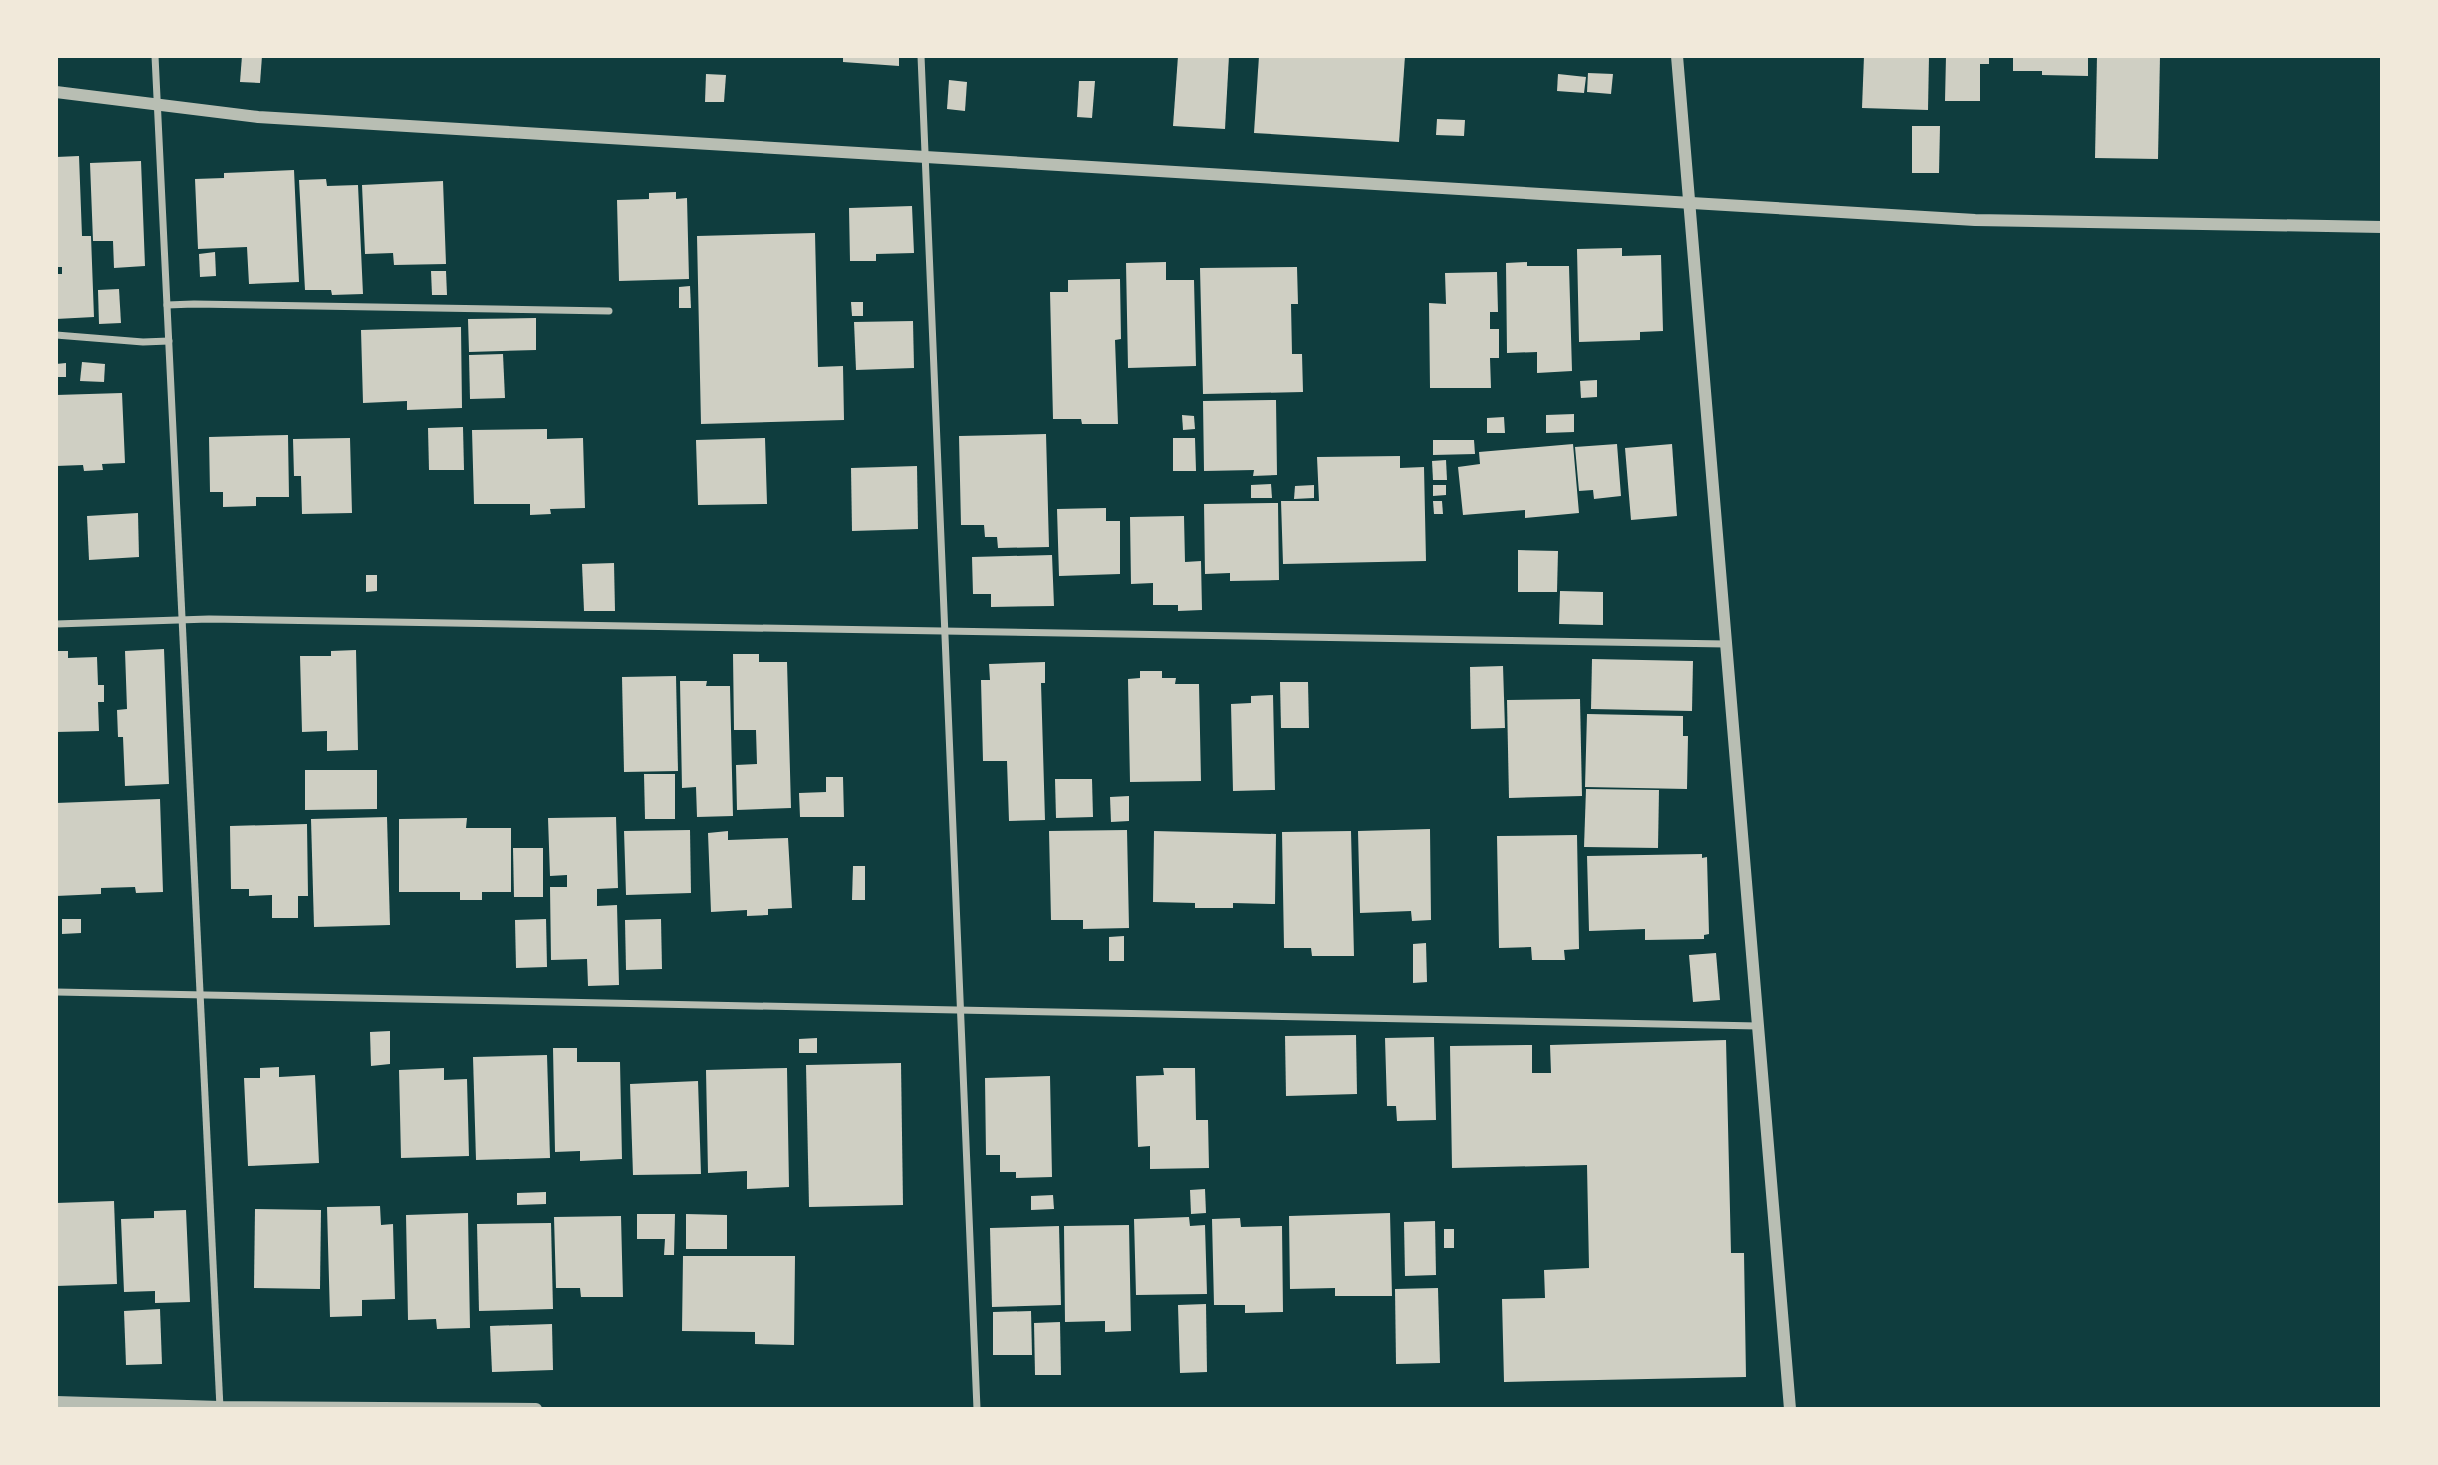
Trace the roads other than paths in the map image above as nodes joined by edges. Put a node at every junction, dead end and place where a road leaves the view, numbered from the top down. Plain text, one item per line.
1 (155, 56) edge
2 (921, 56) edge
3 (1677, 56) edge
4 (56, 92) edge
5 (158, 105) junction
6 (925, 157) junction
7 (1689, 203) junction
8 (2382, 227) edge
9 (167, 305) junction
10 (609, 311) dead end
11 (56, 335) edge
12 (169, 341) junction
13 (182, 619) junction
14 (56, 624) edge
15 (945, 631) junction
16 (1726, 644) junction
17 (56, 992) edge
18 (200, 995) junction
19 (960, 1011) junction
20 (1758, 1026) junction
21 (56, 1402) edge
22 (220, 1408) edge
23 (536, 1409) edge
24 (977, 1409) edge
25 (1790, 1409) edge

1 - 5 street
2 - 6 street
3 - 7 street
4 - 5 street
5 - 6 street
5 - 9 street
6 - 7 street
6 - 15 street
7 - 8 street
7 - 16 street
9 - 10 street
9 - 12 street
11 - 12 street
12 - 13 street
13 - 14 street
13 - 15 street
13 - 18 street
15 - 16 street
15 - 19 street
16 - 20 street
17 - 18 street
18 - 19 street
18 - 22 street
19 - 20 street
19 - 24 street
20 - 25 street
21 - 22 street
22 - 23 street

